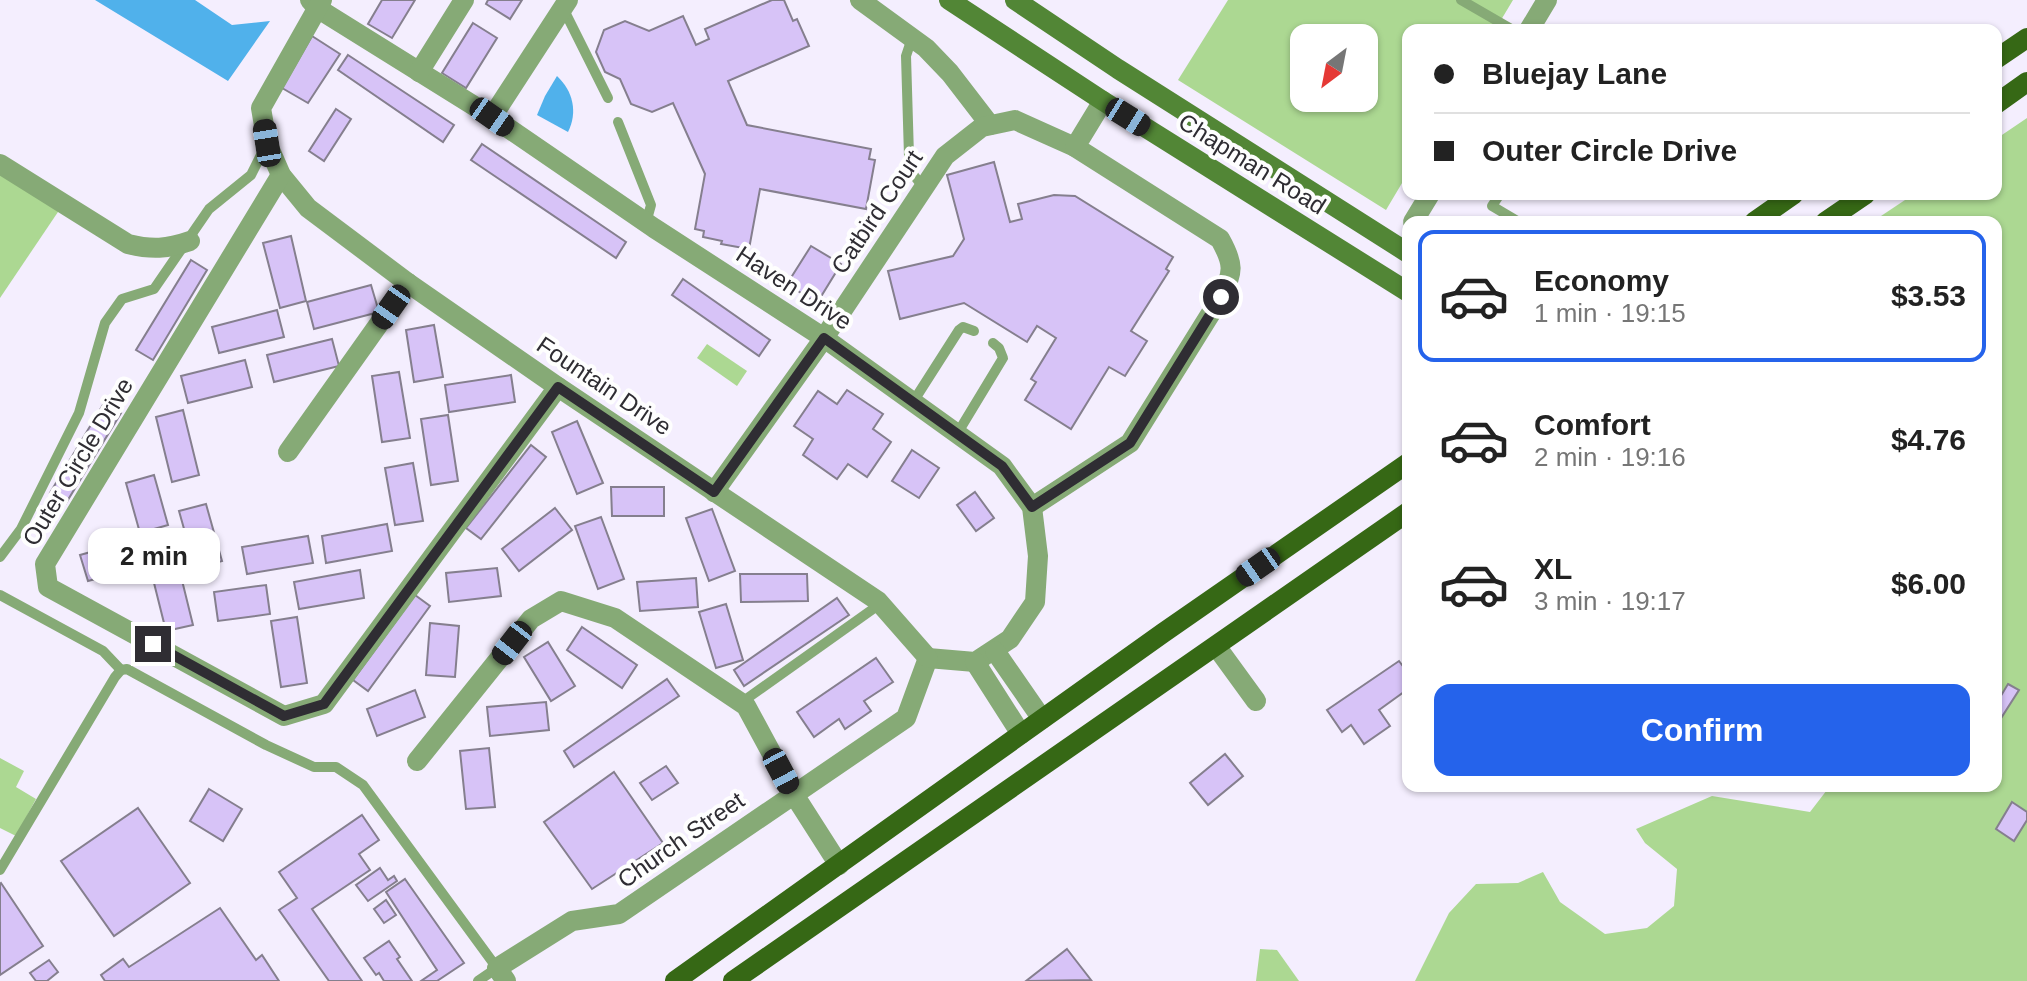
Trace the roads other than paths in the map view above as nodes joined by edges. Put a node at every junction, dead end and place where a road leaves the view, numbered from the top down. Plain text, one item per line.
1 (464, 0) edge
2 (860, 0) edge
3 (949, 0) edge
4 (1015, 0) edge
5 (1461, 0) edge
6 (1547, 0) edge
7 (316, 3) edge
8 (565, 4) edge
9 (1503, 24) edge
10 (1533, 24) edge
11 (912, 38) junction
12 (2027, 38) edge
13 (2002, 55) edge
14 (419, 72) junction
15 (2027, 82) edge
16 (608, 98) dead end
17 (2002, 100) edge
18 (1103, 101) junction
19 (492, 117) junction
20 (618, 122) dead end
21 (990, 125) junction
22 (267, 143) junction
23 (1075, 147) junction
24 (0, 164) edge
25 (281, 175) junction
26 (924, 188) junction
27 (1496, 200) edge
28 (1785, 200) edge
29 (1857, 200) edge
30 (1509, 216) edge
31 (1763, 216) edge
32 (1834, 216) edge
33 (646, 223) junction
34 (190, 241) junction
35 (1402, 241) edge
36 (408, 283) junction
37 (1402, 288) edge
38 (974, 331) dead end
39 (824, 338) junction
40 (993, 343) dead end
41 (558, 387) junction
42 (913, 402) junction
43 (957, 434) junction
44 (288, 452) dead end
45 (1402, 467) edge
46 (714, 492) junction
47 (1032, 507) junction
48 (1402, 516) edge
49 (0, 557) edge
50 (0, 595) edge
51 (880, 604) junction
52 (1216, 646) junction
53 (995, 651) junction
54 (928, 658) junction
55 (975, 662) junction
56 (121, 670) junction
57 (1256, 701) dead end
58 (741, 703) junction
59 (1042, 719) junction
60 (1021, 734) junction
61 (417, 761) dead end
62 (793, 793) junction
63 (839, 865) junction
64 (0, 870) edge
65 (502, 974) edge
66 (478, 981) edge
67 (675, 981) edge
68 (733, 981) edge

1 - 14 street
2 - 11 street
3 - 18 street, Chapman Road
4 - 35 street, Chapman Road
5 - 9 lane
6 - 10 street
7 - 14 street, Haven Drive
7 - 22 street, Fountain Drive
8 - 16 lane
8 - 19 street
11 - 21 street
11 - 26 lane
12 - 13 main road
14 - 19 street, Haven Drive
15 - 17 main road
18 - 23 street
18 - 37 street, Chapman Road
19 - 33 street, Haven Drive
20 - 33 lane
21 - 23 street
21 - 26 street, Catbird Court
22 - 25 street, Fountain Drive
22 - 34 lane
23 - 47 street
24 - 34 street
25 - 36 street, Fountain Drive
25 - 41 street, Outer Circle Drive
26 - 39 street, Catbird Court
27 - 30 lane
28 - 31 main road
29 - 32 main road
33 - 39 street, Haven Drive
34 - 49 lane
36 - 41 street, Fountain Drive
36 - 44 street
38 - 42 lane
39 - 42 street, Haven Drive
39 - 46 street, Catbird Court
40 - 43 lane
41 - 46 street, Fountain Drive
42 - 43 street, Haven Drive
43 - 47 street, Haven Drive
45 - 59 main road
46 - 51 street, Fountain Drive
47 - 53 street, Haven Drive
48 - 52 main road
50 - 56 lane
51 - 54 street, Fountain Drive
51 - 58 lane
52 - 57 street
52 - 68 main road
53 - 55 street
53 - 59 street
54 - 55 street
54 - 62 street, Church Street
55 - 60 street
56 - 64 lane
56 - 65 lane
58 - 61 street
58 - 62 street
59 - 60 main road
60 - 63 main road
62 - 63 street
62 - 65 street, Church Street
63 - 67 main road
65 - 66 lane

